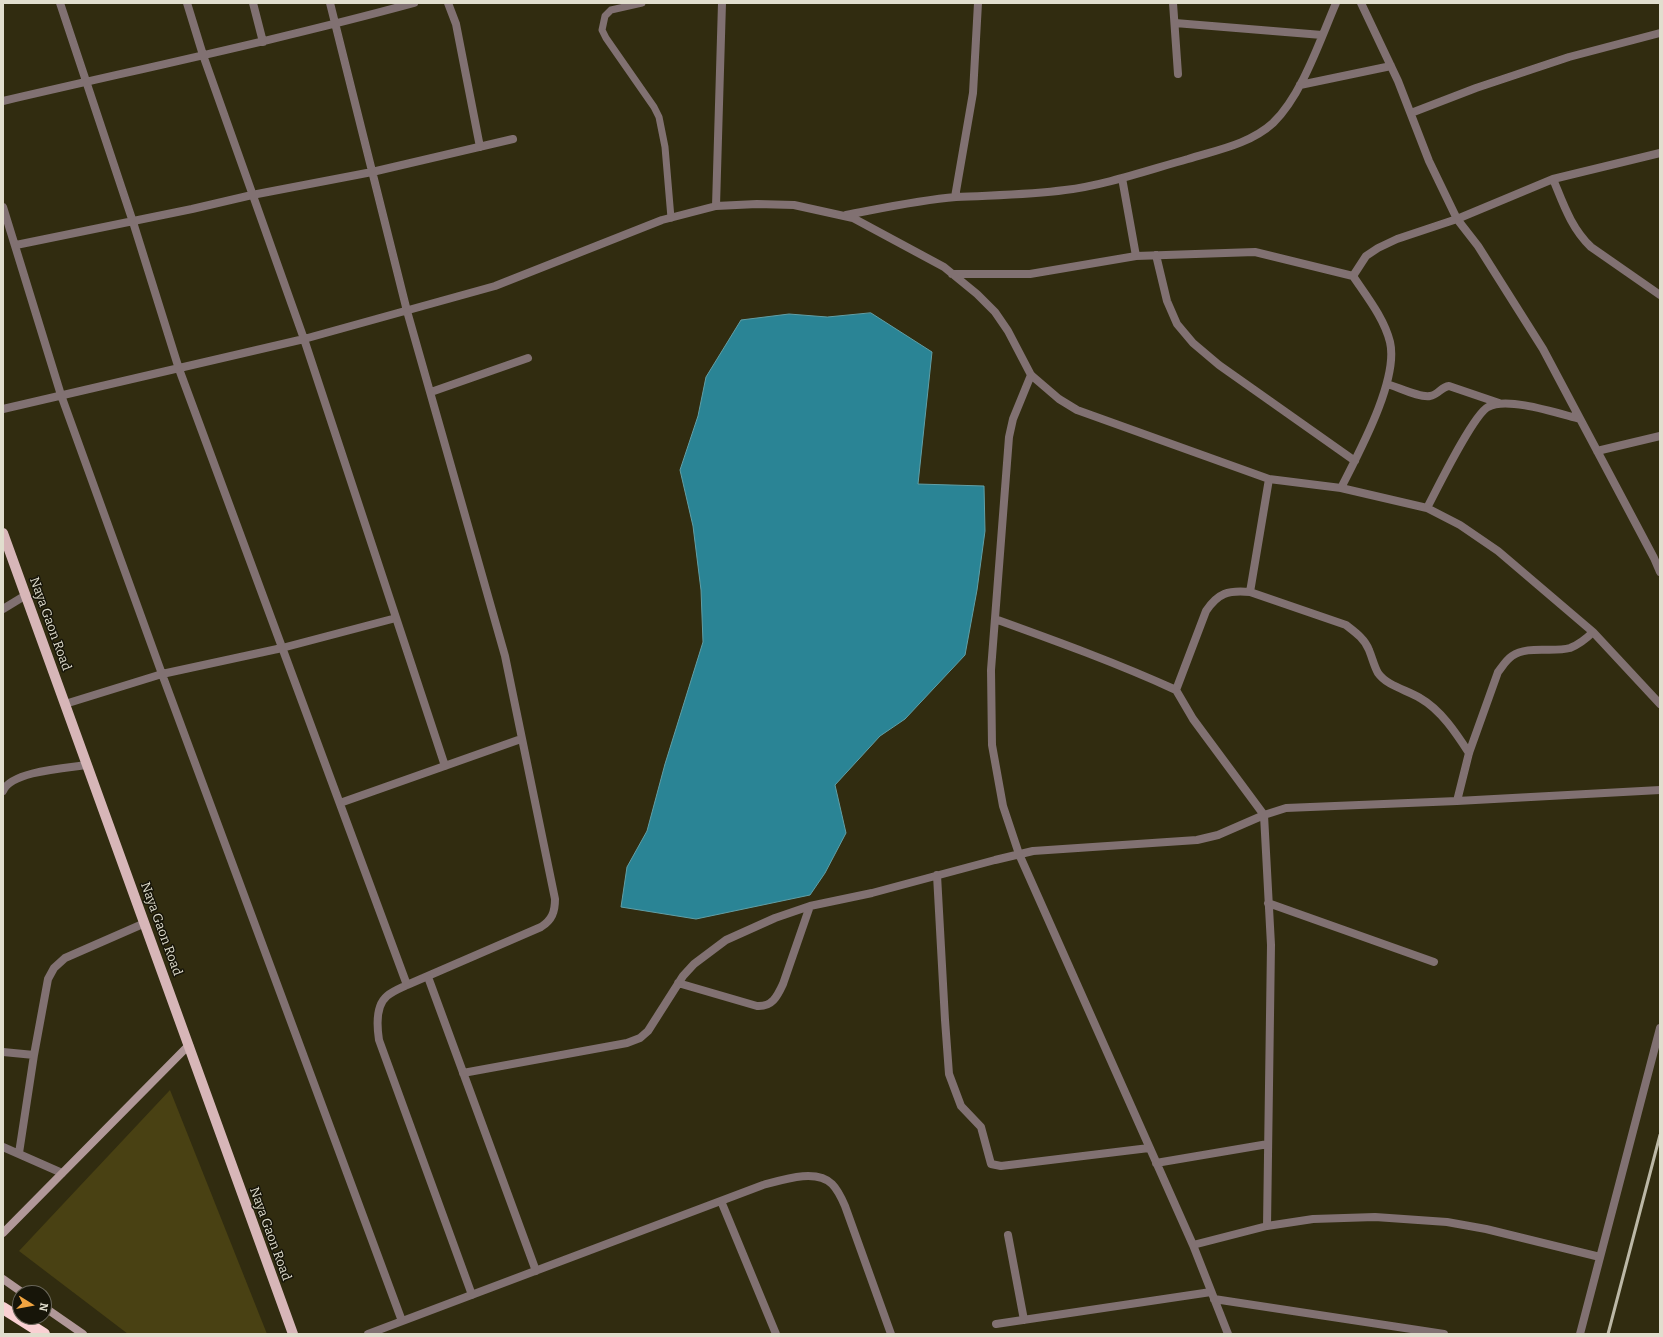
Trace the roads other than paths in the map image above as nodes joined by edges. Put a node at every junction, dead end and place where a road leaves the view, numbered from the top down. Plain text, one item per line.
1 (60, 3) edge
2 (187, 3) edge
3 (253, 3) edge
4 (330, 3) edge
5 (414, 3) edge
6 (448, 3) edge
7 (642, 3) edge
8 (722, 3) edge
9 (978, 3) edge
10 (1173, 3) edge
11 (1336, 3) edge
12 (1361, 3) edge
13 (1175, 23) junction
14 (336, 24) junction
15 (1660, 33) edge
16 (1322, 35) junction
17 (263, 42) junction
18 (203, 55) junction
19 (1391, 66) junction
20 (1178, 74) dead end
21 (87, 81) junction
22 (1300, 86) junction
23 (3, 101) edge
24 (1410, 113) junction
25 (513, 139) dead end
26 (480, 147) junction
27 (1660, 153) edge
28 (372, 172) junction
29 (1122, 178) junction
30 (1553, 179) junction
31 (252, 195) junction
32 (955, 197) junction
33 (716, 206) junction
34 (3, 207) edge
35 (842, 216) junction
36 (671, 218) junction
37 (1457, 218) junction
38 (133, 222) junction
39 (16, 245) junction
40 (1156, 255) junction
41 (1136, 256) junction
42 (952, 274) junction
43 (1353, 276) junction
44 (1660, 295) edge
45 (407, 311) junction
46 (304, 339) junction
47 (528, 358) dead end
48 (179, 369) junction
49 (1031, 375) junction
50 (1387, 384) junction
51 (430, 392) junction
52 (61, 395) junction
53 (1499, 403) junction
54 (3, 410) edge
55 (1580, 419) junction
56 (1660, 436) edge
57 (1597, 451) junction
58 (1355, 461) junction
59 (1269, 479) junction
60 (1341, 488) junction
61 (1427, 508) junction
62 (3, 533) edge
63 (1660, 572) edge
64 (1250, 592) junction
65 (26, 595) junction
66 (3, 609) edge
67 (396, 618) junction
68 (995, 620) junction
69 (1593, 632) junction
70 (282, 648) junction
71 (162, 674) junction
72 (1176, 690) junction
73 (65, 704) junction
74 (1660, 704) edge
75 (521, 739) junction
76 (1469, 753) junction
77 (87, 765) junction
78 (445, 766) junction
79 (1660, 790) edge
80 (3, 791) edge
81 (1457, 801) junction
82 (340, 803) junction
83 (1264, 815) junction
84 (1018, 854) junction
85 (937, 875) junction
86 (1268, 902) junction
87 (810, 906) junction
88 (145, 924) junction
89 (1434, 962) dead end
90 (428, 977) junction
91 (678, 983) junction
92 (407, 985) junction
93 (1660, 1028) edge
94 (189, 1045) junction
95 (3, 1052) edge
96 (34, 1055) junction
97 (463, 1072) junction
98 (1268, 1144) junction
99 (3, 1147) edge
100 (1149, 1148) junction
101 (19, 1153) junction
102 (1156, 1163) junction
103 (62, 1173) junction
104 (721, 1201) junction
105 (1267, 1226) junction
106 (3, 1233) edge
107 (1008, 1235) dead end
108 (1193, 1245) junction
109 (1600, 1257) junction
110 (536, 1271) junction
111 (3, 1279) edge
112 (12, 1285) edge
113 (472, 1295) junction
114 (1213, 1296) junction
115 (3, 1308) edge
116 (52, 1313) edge
117 (1024, 1320) junction
118 (402, 1321) junction
119 (996, 1324) dead end
120 (44, 1334) edge
121 (83, 1334) edge
122 (293, 1334) edge
123 (368, 1334) edge
124 (776, 1334) edge
125 (891, 1334) edge
126 (1228, 1334) edge
127 (1444, 1334) edge
128 (1580, 1334) edge

1 - 21 street
2 - 18 street
3 - 17 street
4 - 14 street
5 - 14 street
6 - 26 street
7 - 36 lane
8 - 33 street
9 - 32 street
10 - 13 street
11 - 16 street
12 - 19 street
13 - 16 street
13 - 20 street
14 - 17 street
14 - 28 street
15 - 24 street
16 - 22 street
17 - 18 street
18 - 21 street
18 - 31 street
19 - 22 street
19 - 24 street
21 - 23 street
21 - 38 street
22 - 29 street
24 - 37 street
25 - 26 street
26 - 28 street
27 - 30 street
28 - 31 street
28 - 45 street
29 - 32 street
29 - 41 street
30 - 37 street
30 - 44 street
31 - 38 street
31 - 46 street
32 - 35 street
33 - 35 street
33 - 36 street
34 - 39 street
35 - 42 street
36 - 45 street
37 - 43 street
37 - 55 street
38 - 39 street
38 - 48 street
39 - 52 street
40 - 41 street
40 - 43 street
40 - 58 street
41 - 42 street
42 - 49 street
43 - 50 street
45 - 46 street
45 - 51 street
46 - 48 street
46 - 67 street
47 - 51 street
48 - 52 street
48 - 70 street
49 - 59 street
49 - 68 street
50 - 53 street
50 - 58 street
51 - 75 street
52 - 54 street
52 - 71 street
53 - 55 street
53 - 61 street
55 - 57 street
56 - 57 street
57 - 63 street
58 - 60 street
59 - 60 street
59 - 64 street
60 - 61 street
61 - 69 street
62 - 65 main road, Naya Gaon Road
64 - 72 street
64 - 76 street
65 - 66 street
65 - 73 main road, Naya Gaon Road
67 - 70 street
67 - 78 street
68 - 72 street
68 - 84 street
69 - 74 street
69 - 76 street
70 - 71 street
70 - 82 street
71 - 73 street
71 - 118 street
72 - 83 street
73 - 77 main road, Naya Gaon Road
75 - 78 street
75 - 90 street
76 - 81 street
77 - 80 street
77 - 88 main road, Naya Gaon Road
78 - 82 street
79 - 81 street
81 - 83 street
82 - 92 street
83 - 84 street
83 - 86 street
84 - 85 street
84 - 100 street
85 - 87 street
85 - 100 street
86 - 89 street
86 - 98 street
87 - 91 street
87 - 91 street
88 - 94 main road, Naya Gaon Road
88 - 96 street
90 - 92 street
90 - 97 street
91 - 97 street
92 - 113 street
93 - 109 street
94 - 103 street
94 - 122 main road, Naya Gaon Road
95 - 96 street
96 - 101 street
97 - 110 street
98 - 102 street
98 - 105 street
99 - 101 street
100 - 102 street
101 - 103 street
102 - 108 street
103 - 106 street
104 - 110 street
104 - 124 street
104 - 125 street
105 - 108 street
105 - 109 street
107 - 117 street
108 - 114 street
109 - 128 street
110 - 113 street
111 - 112 street
113 - 118 street
114 - 117 street
114 - 126 street
114 - 127 street
115 - 120 highway
116 - 121 street
117 - 119 street
118 - 123 street

